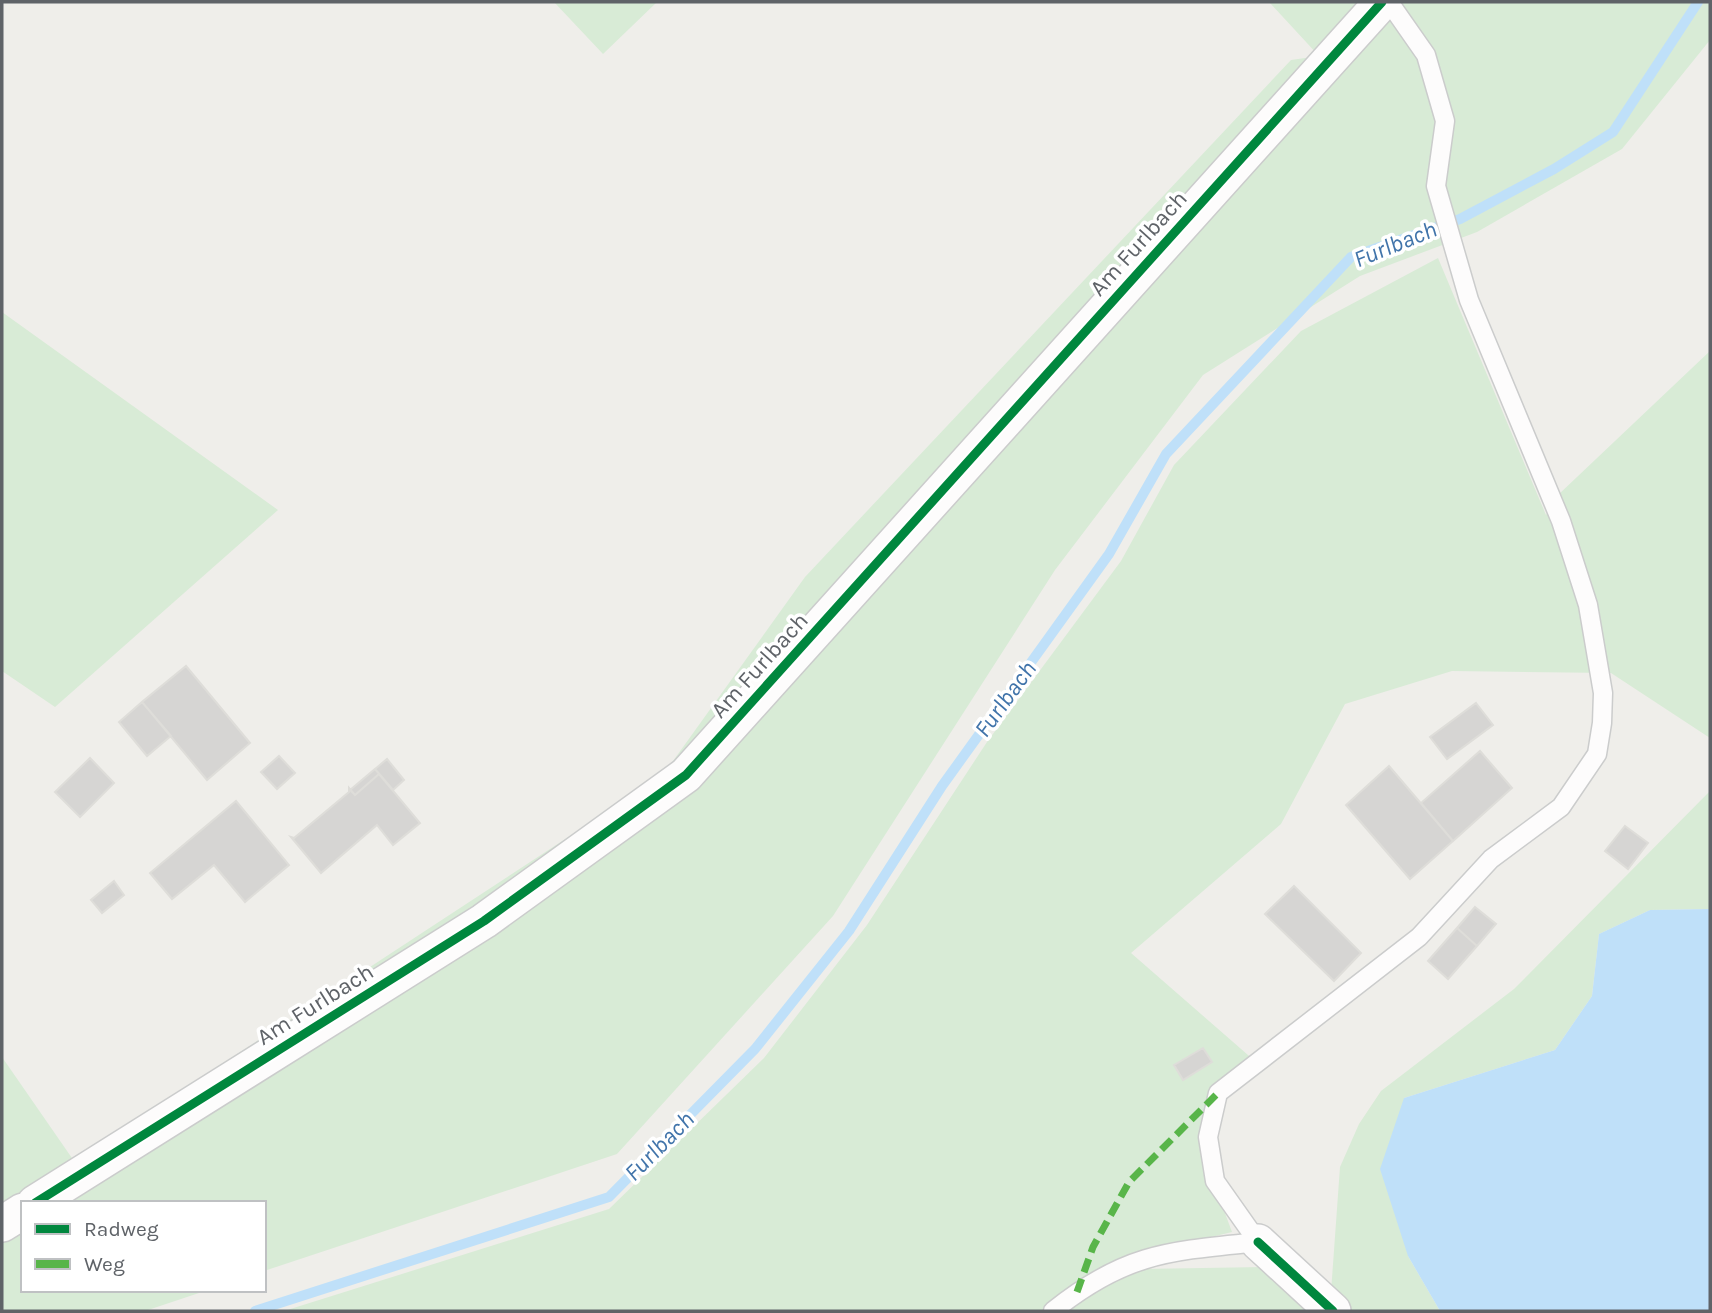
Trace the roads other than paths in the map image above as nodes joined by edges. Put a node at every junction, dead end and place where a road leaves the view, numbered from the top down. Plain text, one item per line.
1 (1382, 2) edge
2 (1389, 2) edge
3 (38, 1201) edge
4 (21, 1212) edge
5 (2, 1224) edge
6 (1258, 1242) junction
7 (1054, 1311) edge
8 (1333, 1311) edge

1 - 3 street, Am Furlbach
2 - 6 lane
4 - 5 street
6 - 7 lane
6 - 8 street

